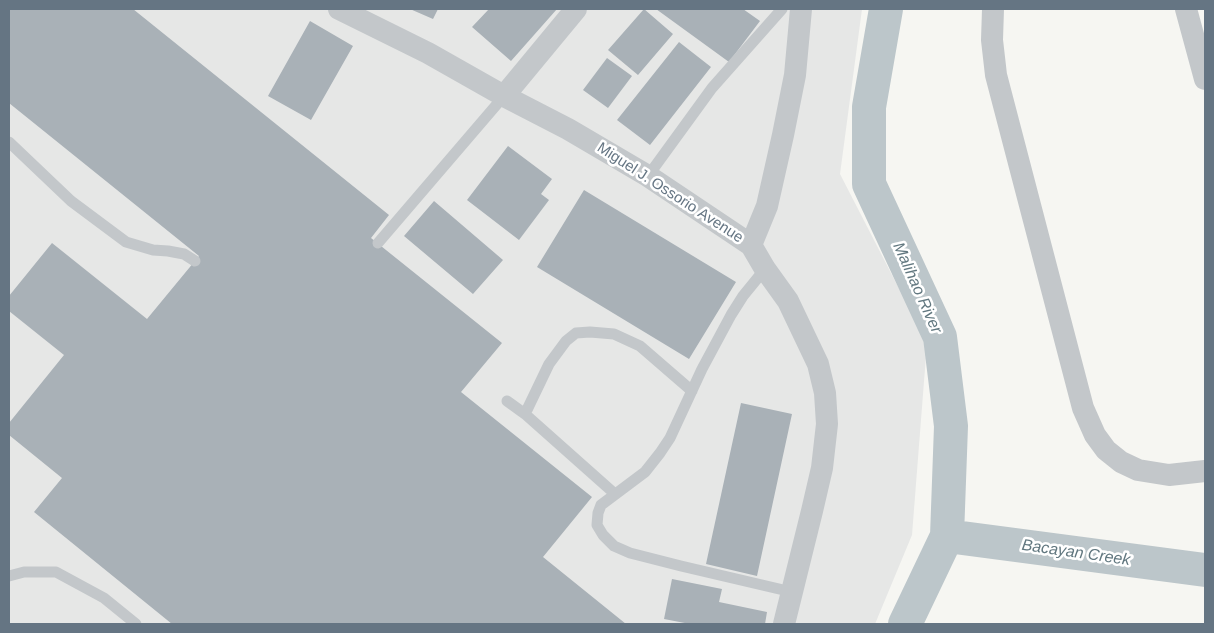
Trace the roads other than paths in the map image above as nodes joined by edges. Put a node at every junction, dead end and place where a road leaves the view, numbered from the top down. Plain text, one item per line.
1 (339, 9) edge
2 (576, 9) edge
3 (782, 9) edge
4 (801, 9) edge
5 (993, 9) edge
6 (1186, 9) edge
7 (1205, 79) edge
8 (504, 96) junction
9 (9, 142) edge
10 (648, 176) junction
11 (378, 243) dead end
12 (751, 245) junction
13 (195, 261) dead end
14 (765, 269) junction
15 (692, 391) junction
16 (507, 401) dead end
17 (525, 414) junction
18 (1205, 471) edge
19 (615, 494) junction
20 (9, 576) edge
21 (792, 592) junction
22 (136, 624) edge
23 (784, 624) edge

1 - 8 street, Miguel J. Ossorio Avenue
2 - 8 street
3 - 10 lane
4 - 12 street
5 - 18 street
6 - 7 street
8 - 10 street, Miguel J. Ossorio Avenue
8 - 11 lane
9 - 13 lane
10 - 12 street, Miguel J. Ossorio Avenue
12 - 14 street, Miguel J. Ossorio Avenue
14 - 15 lane
14 - 21 street, Miguel J. Ossorio Avenue
15 - 17 lane
15 - 19 lane
16 - 17 lane
17 - 19 lane
19 - 21 lane
20 - 22 lane
21 - 23 street, Miguel J. Ossorio Avenue

